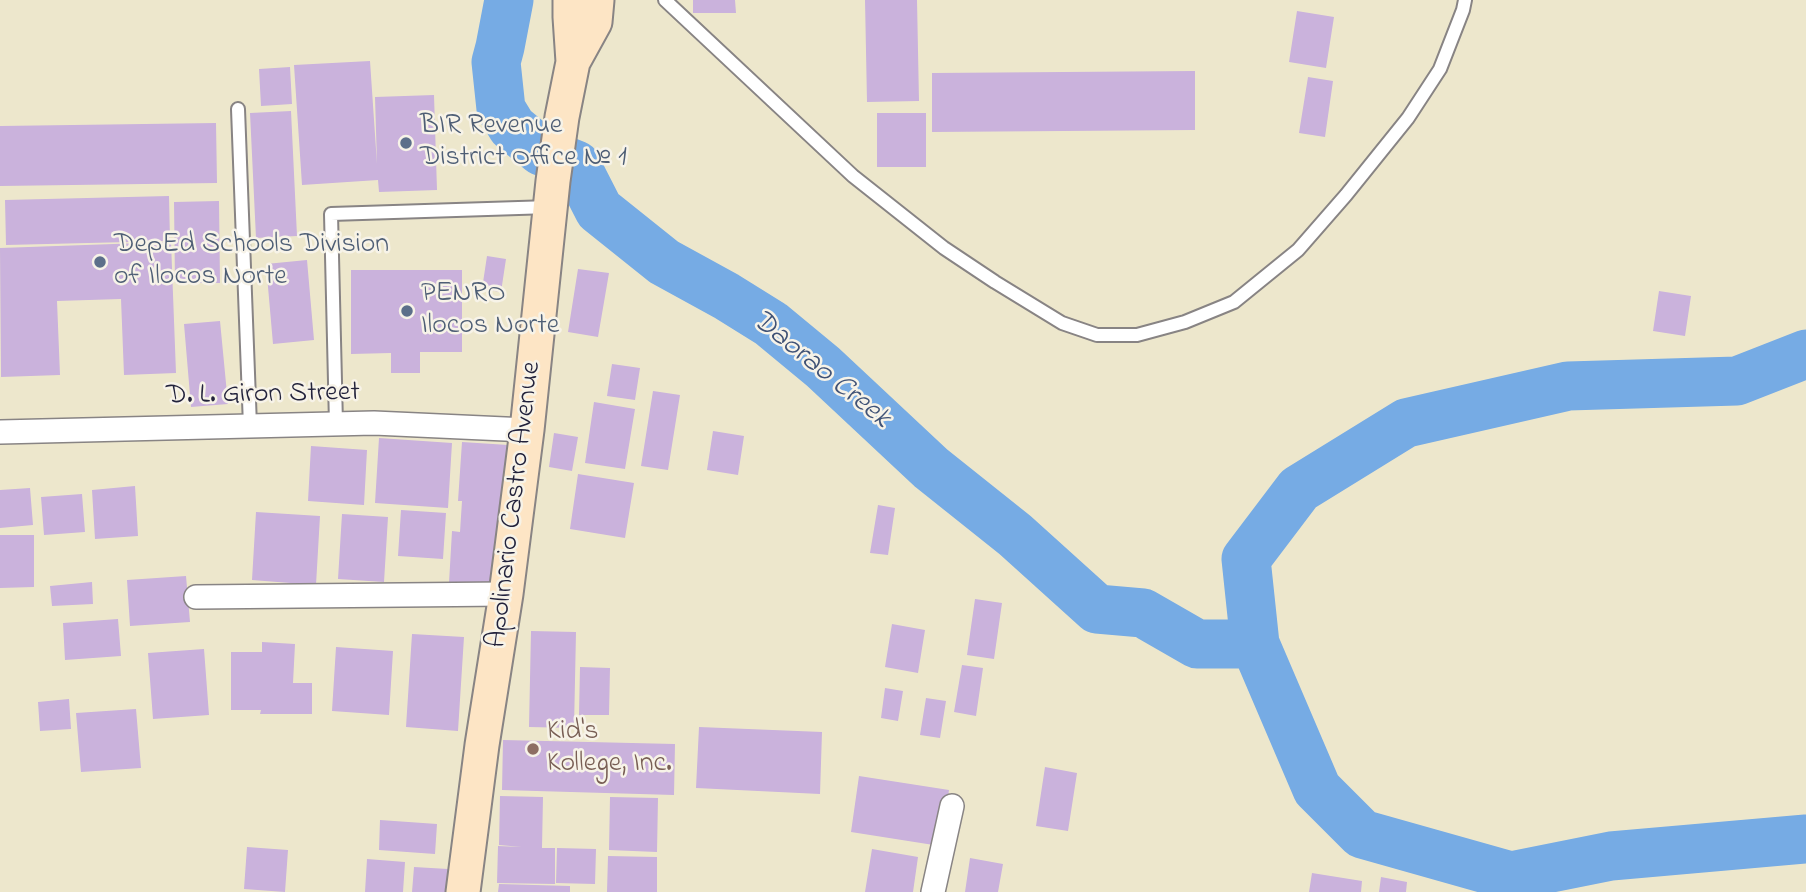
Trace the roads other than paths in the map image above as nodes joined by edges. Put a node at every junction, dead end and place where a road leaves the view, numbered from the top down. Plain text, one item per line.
1 (570, 0) edge
2 (597, 0) edge
3 (665, 0) edge
4 (1465, 0) edge
5 (573, 62) junction
6 (238, 109) dead end
7 (551, 194) junction
8 (336, 424) junction
9 (250, 426) junction
10 (527, 430) junction
11 (0, 432) edge
12 (506, 594) junction
13 (196, 597) dead end
14 (952, 807) dead end
15 (463, 892) edge
16 (933, 892) edge

1 - 5 main road
2 - 5 main road
3 - 4 lane
5 - 7 main road, Apolinario Castro Avenue
6 - 9 lane
7 - 8 lane
7 - 10 main road, Apolinario Castro Avenue
8 - 9 street, D. L. Giron Street
8 - 10 street, D. L. Giron Street
9 - 11 street, D. L. Giron Street
10 - 12 main road, Apolinario Castro Avenue
12 - 13 street
12 - 15 main road, Apolinario Castro Avenue
14 - 16 street

